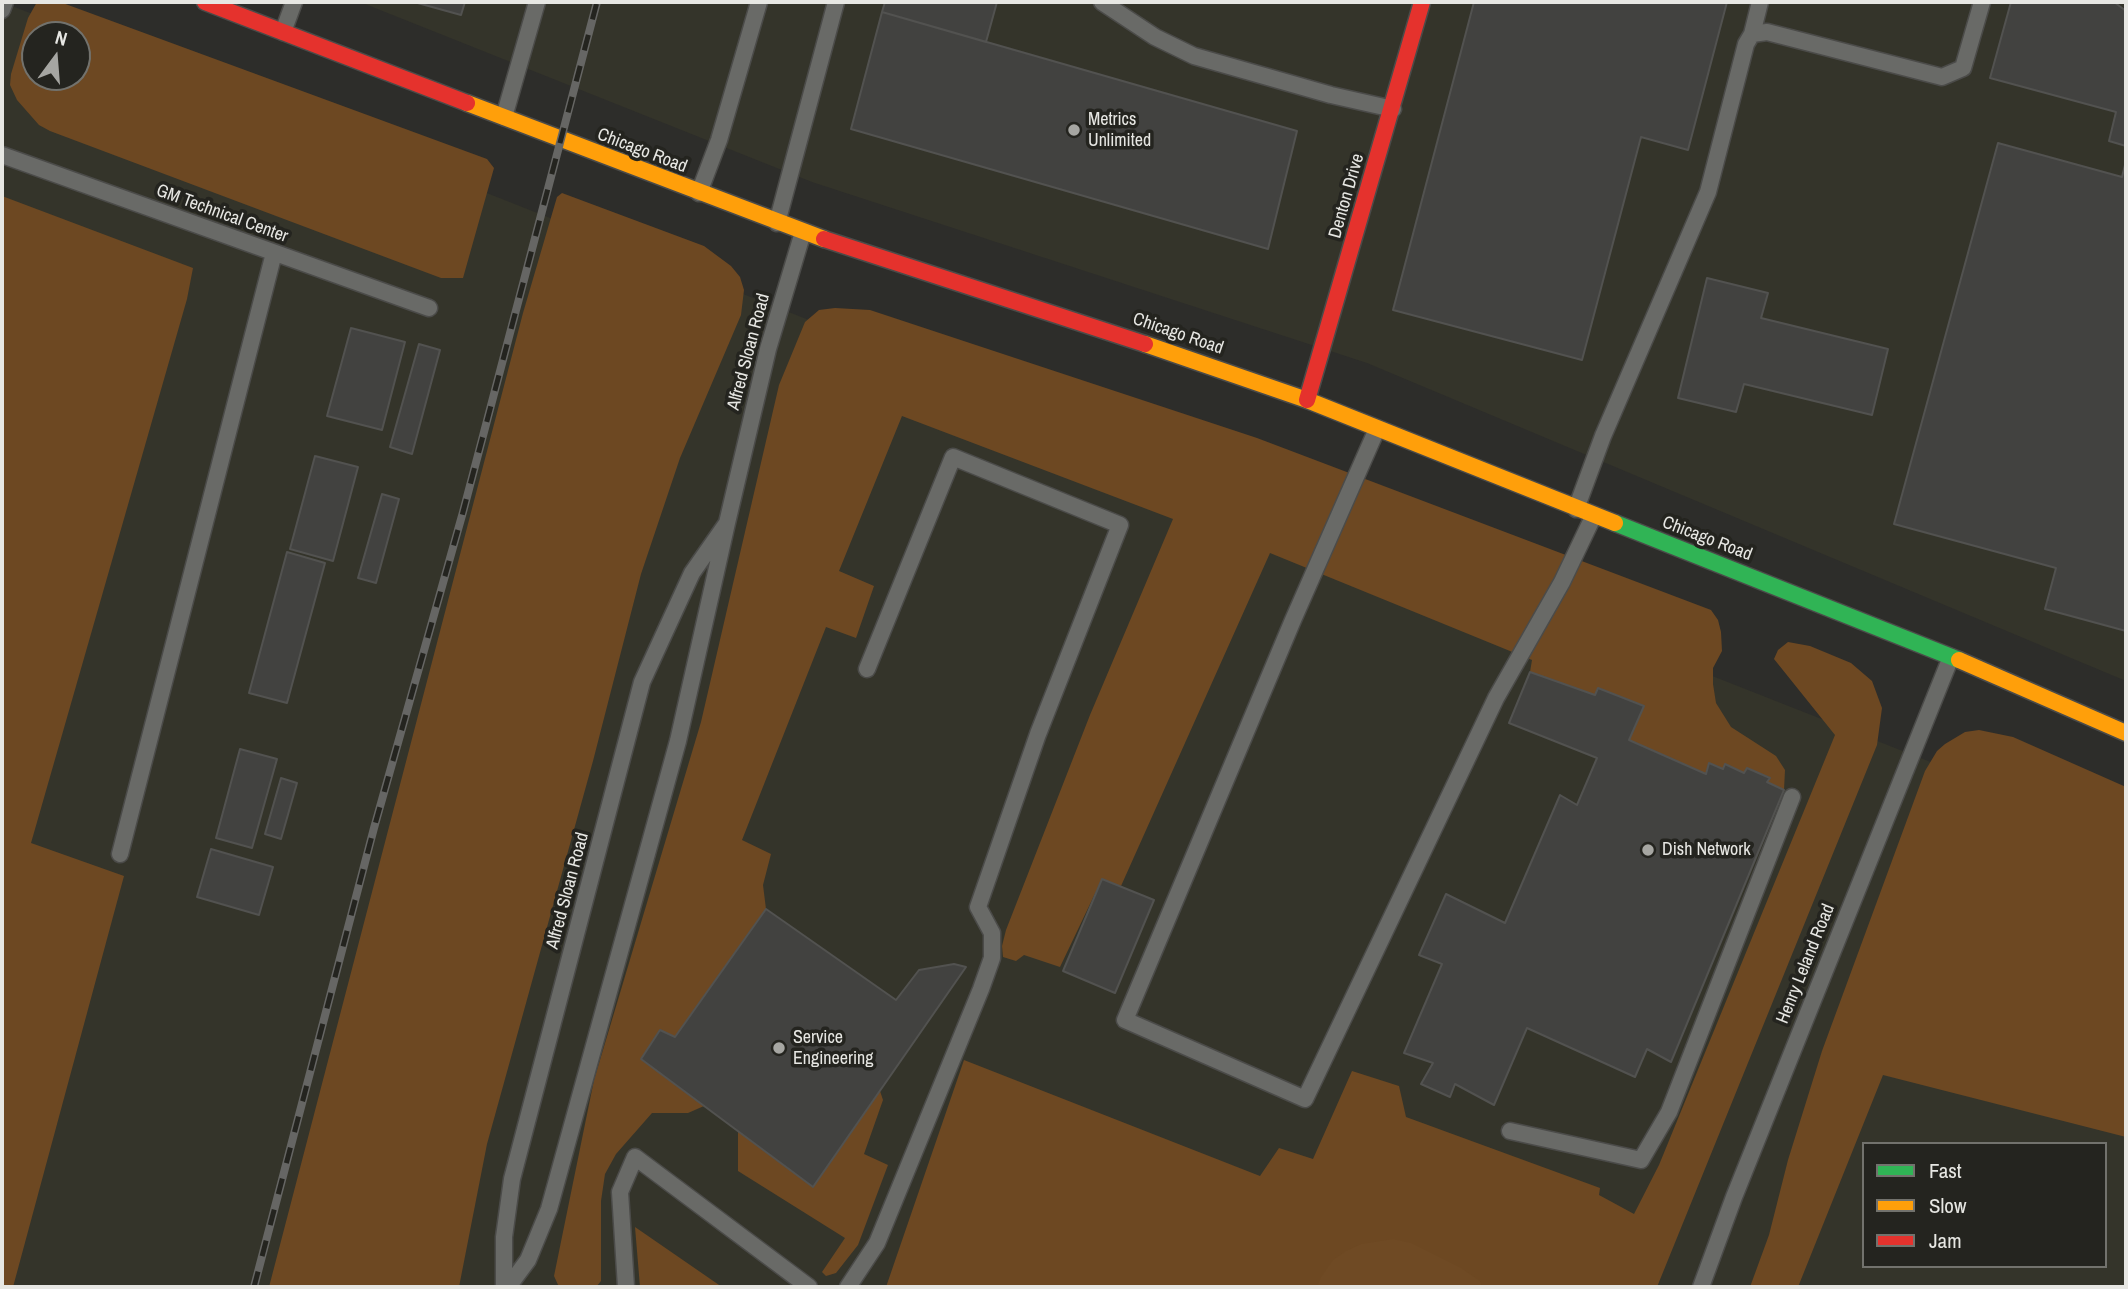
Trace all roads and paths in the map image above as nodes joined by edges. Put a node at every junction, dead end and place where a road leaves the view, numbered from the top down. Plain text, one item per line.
1 (5, 2) edge
2 (205, 2) edge
3 (294, 2) edge
4 (537, 2) edge
5 (760, 2) edge
6 (836, 2) edge
7 (1102, 2) edge
8 (1422, 2) edge
9 (1760, 2) edge
10 (1982, 2) edge
11 (2, 10) edge
12 (283, 32) junction
13 (1752, 34) junction
14 (1393, 109) junction
15 (504, 117) junction
16 (2, 155) edge
17 (699, 194) junction
18 (777, 223) junction
19 (803, 233) junction
20 (274, 253) junction
21 (429, 308) dead end
22 (1307, 400) junction
23 (1377, 429) junction
24 (1576, 509) junction
25 (1594, 516) junction
26 (727, 523) junction
27 (1951, 657) junction
28 (867, 669) dead end
29 (2126, 733) edge
30 (1792, 797) dead end
31 (120, 854) dead end
32 (1510, 1130) dead end
33 (506, 1287) edge
34 (626, 1287) edge
35 (809, 1287) edge
36 (848, 1287) edge
37 (1701, 1287) edge

1 - 11 lane
2 - 12 main road, Chicago Road
3 - 12 lane
4 - 15 lane
5 - 17 lane
6 - 18 lane
7 - 14 lane
8 - 14 main road, Denton Drive
9 - 13 lane
10 - 13 lane
12 - 15 main road, Chicago Road
13 - 24 lane
14 - 22 main road, Denton Drive
15 - 17 main road, Chicago Road
16 - 20 lane, GM Technical Center
17 - 18 main road, Chicago Road
18 - 19 main road, Chicago Road
19 - 22 main road, Chicago Road
19 - 26 lane, Alfred Sloan Road
20 - 21 lane, GM Technical Center
20 - 31 lane
22 - 23 main road, Chicago Road
23 - 24 main road, Chicago Road
23 - 25 lane
24 - 25 main road, Chicago Road
25 - 27 main road, Chicago Road
26 - 33 lane, Alfred Sloan Road
26 - 33 lane, Alfred Sloan Road
27 - 29 main road, Chicago Road
27 - 37 lane, Henry Leland Road
28 - 36 lane
30 - 32 lane
34 - 35 lane

